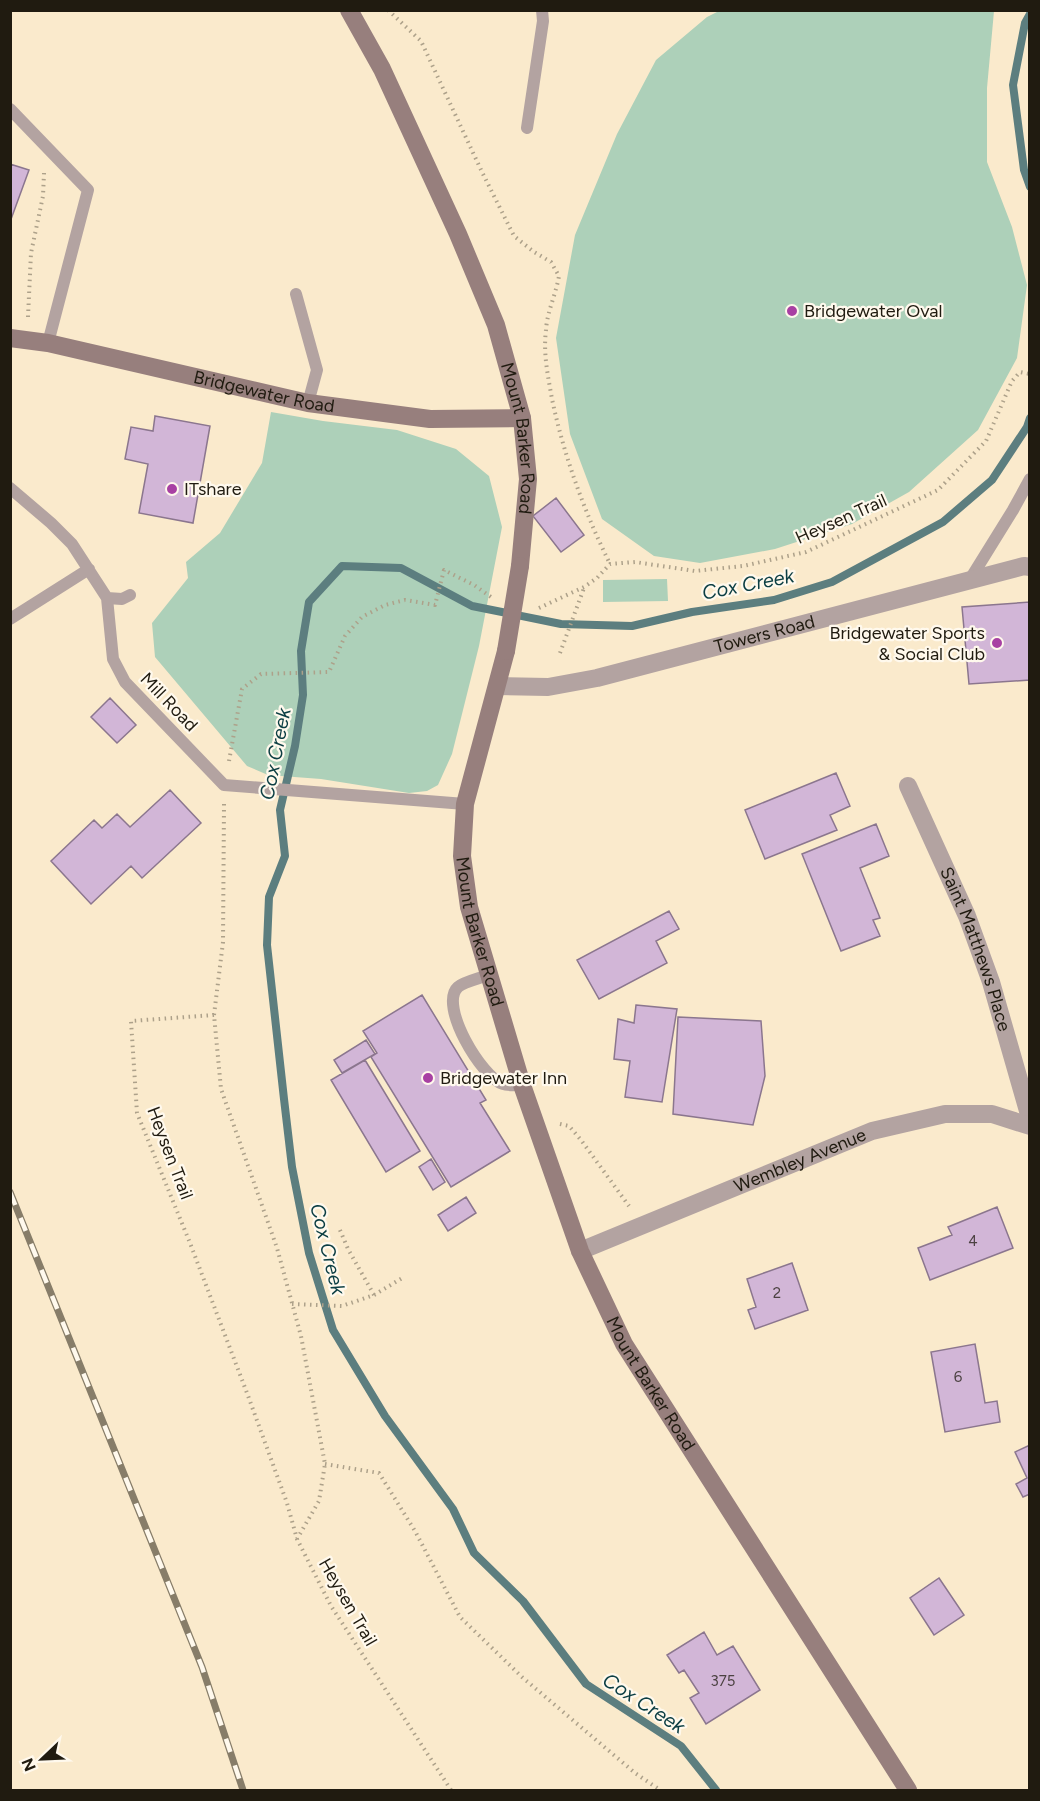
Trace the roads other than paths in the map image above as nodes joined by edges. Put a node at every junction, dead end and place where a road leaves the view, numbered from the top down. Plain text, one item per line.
1 (349, 10) edge
2 (542, 10) edge
3 (10, 109) edge
4 (527, 128) dead end
5 (296, 294) dead end
6 (10, 338) edge
7 (48, 343) junction
8 (308, 403) junction
9 (522, 418) junction
10 (1029, 479) edge
11 (10, 488) edge
12 (1029, 567) edge
13 (89, 569) junction
14 (969, 581) junction
15 (130, 595) dead end
16 (106, 598) junction
17 (10, 619) edge
18 (497, 686) junction
19 (908, 786) dead end
20 (465, 804) junction
21 (488, 975) junction
22 (522, 1085) junction
23 (1029, 1118) edge
24 (1029, 1126) edge
25 (580, 1251) junction
26 (908, 1791) edge

1 - 9 main road, Mount Barker Road
2 - 4 lane
3 - 7 lane
5 - 8 lane
6 - 7 main road, Bridgewater Road
7 - 8 main road, Bridgewater Road
8 - 9 main road, Bridgewater Road
9 - 18 main road, Mount Barker Road, bridge
10 - 14 lane
11 - 13 lane, Mill Road
12 - 14 street, Towers Road
13 - 16 lane, Mill Road
13 - 17 lane
14 - 18 street, Towers Road
15 - 16 lane
16 - 20 lane, Mill Road
18 - 20 main road, Mount Barker Road
19 - 23 street, Saint Matthews Place
20 - 21 main road, Mount Barker Road
21 - 22 main road, Mount Barker Road
21 - 22 lane
22 - 25 main road, Mount Barker Road
24 - 25 street, Wembley Avenue
25 - 26 main road, Mount Barker Road

